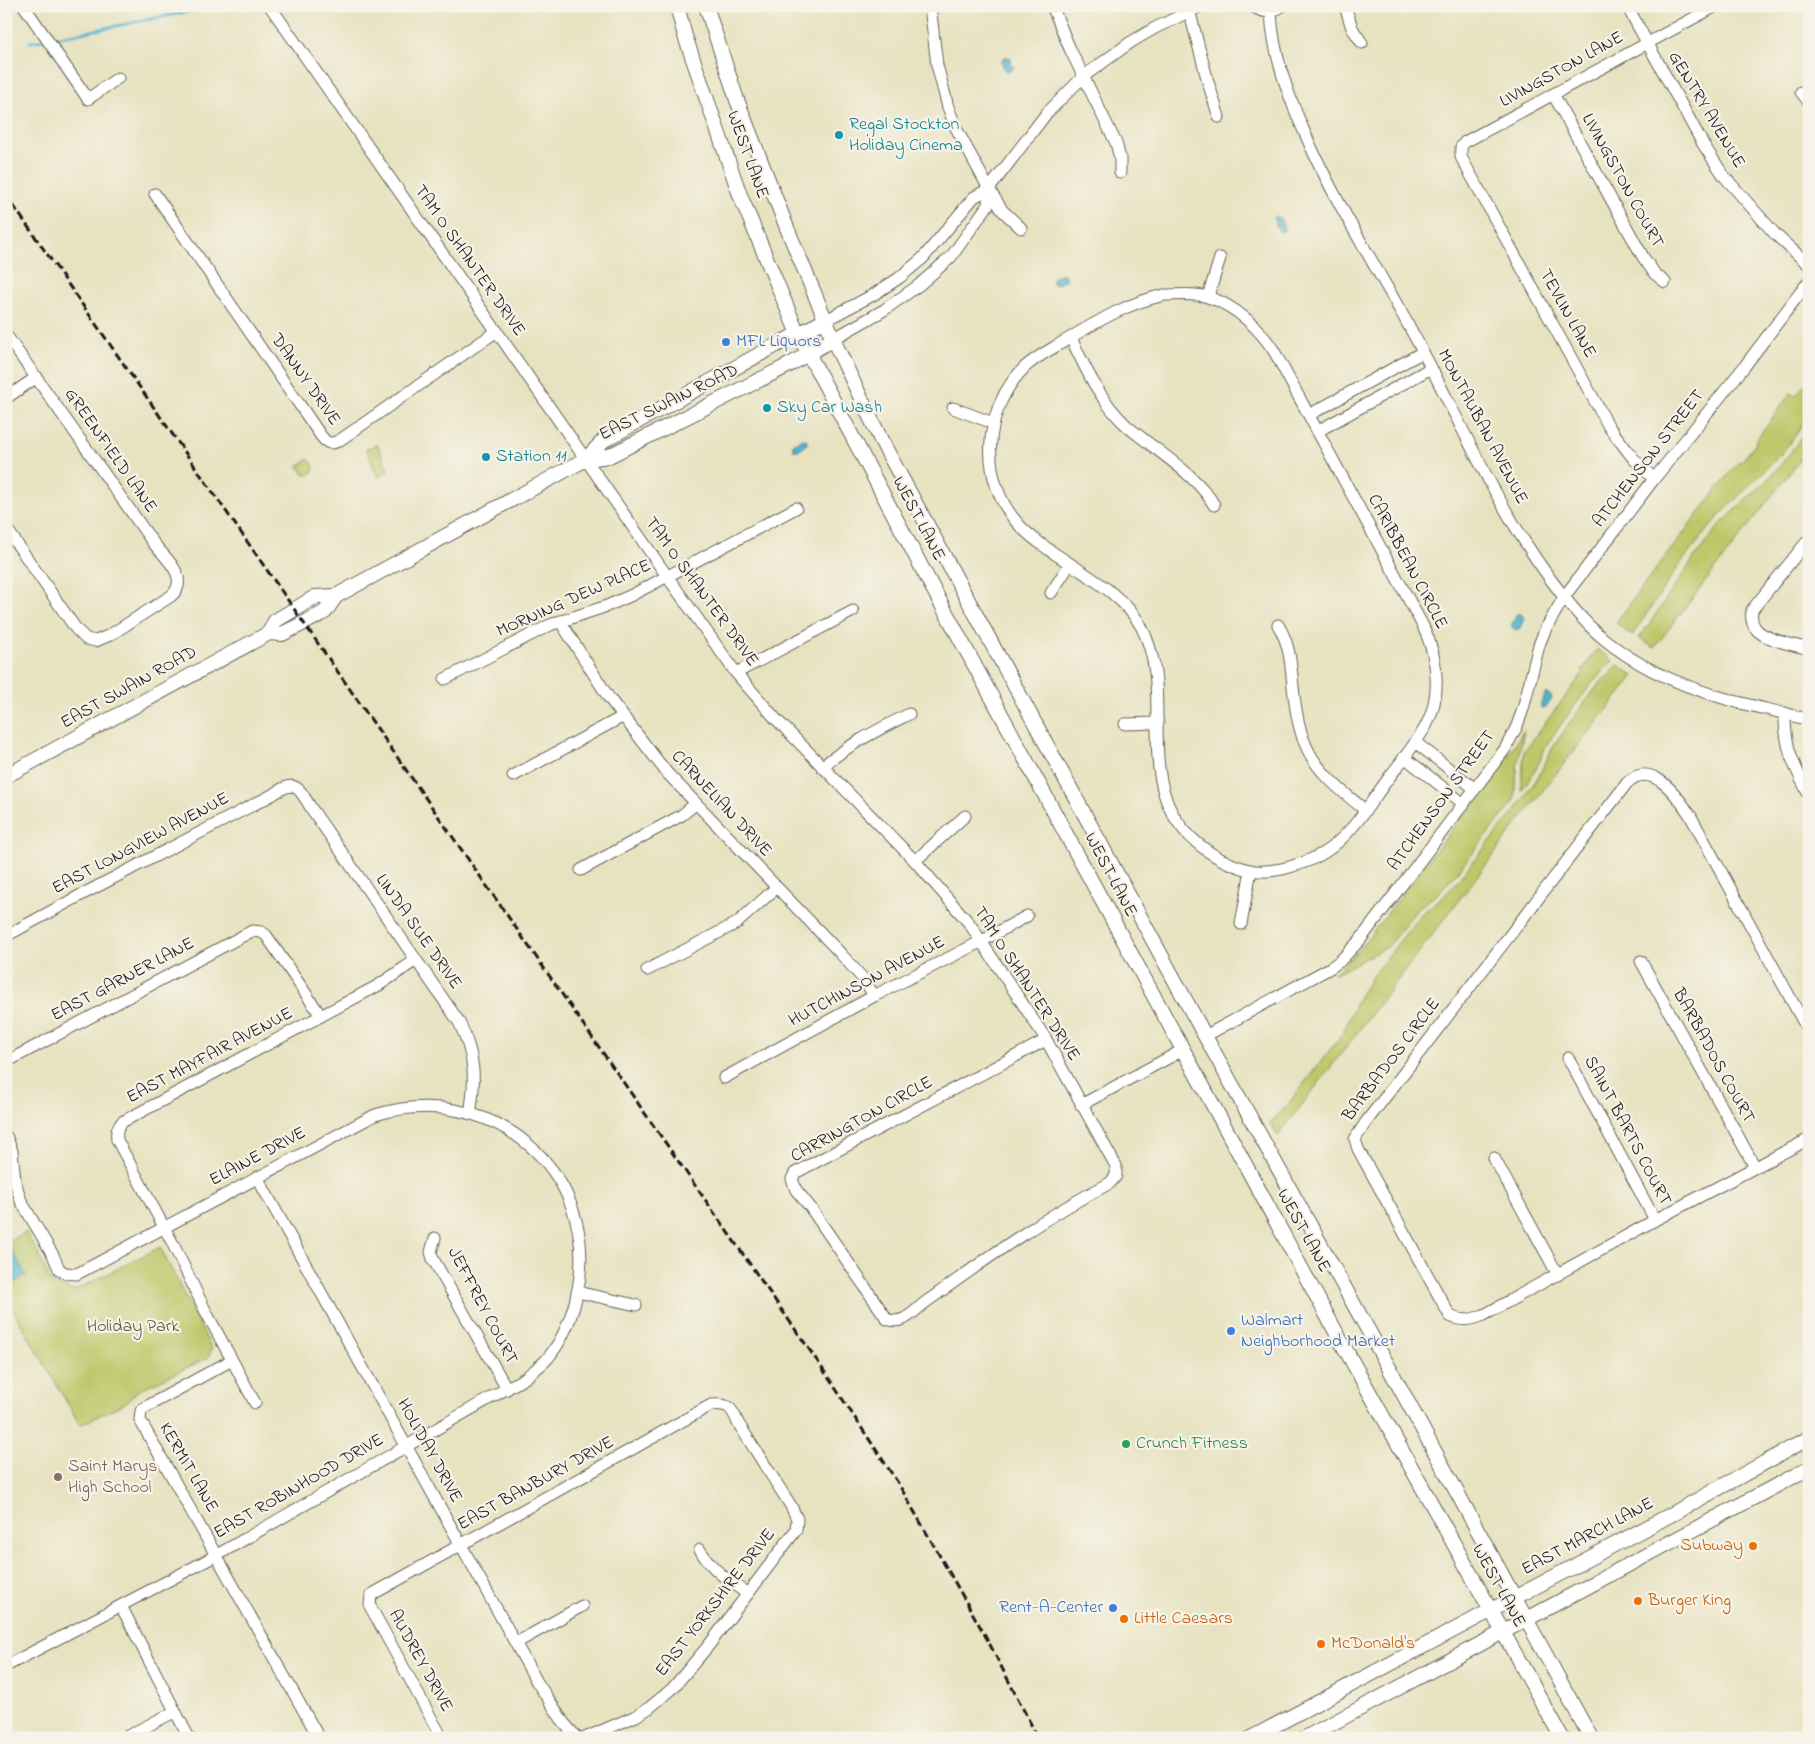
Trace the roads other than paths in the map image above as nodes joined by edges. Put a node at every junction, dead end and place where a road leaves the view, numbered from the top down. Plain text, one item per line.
1 (24, 6) edge
2 (270, 6) edge
3 (677, 6) edge
4 (706, 6) edge
5 (930, 6) edge
6 (1052, 6) edge
7 (1201, 6) edge
8 (1253, 6) edge
9 (1282, 6) edge
10 (1345, 6) edge
11 (1628, 6) edge
12 (1716, 6) edge
13 (1189, 8) edge
14 (1271, 12) junction
15 (1362, 43) dead end
16 (1647, 43) junction
17 (1084, 76) junction
18 (118, 78) dead end
19 (1802, 92) dead end
20 (1553, 94) junction
21 (1809, 102) edge
22 (1219, 117) dead end
23 (1461, 157) joint
24 (1120, 174) dead end
25 (989, 190) junction
26 (155, 194) dead end
27 (1021, 228) dead end
28 (1220, 258) dead end
29 (1809, 265) edge
30 (1809, 281) edge
31 (1665, 282) dead end
32 (1208, 297) junction
33 (826, 320) junction
34 (497, 331) junction
35 (798, 334) junction
36 (6, 335) edge
37 (1070, 338) junction
38 (833, 339) junction
39 (1423, 352) junction
40 (809, 354) junction
41 (1432, 368) junction
42 (37, 377) junction
43 (6, 398) edge
44 (953, 408) dead end
45 (1309, 415) junction
46 (993, 423) junction
47 (1318, 431) junction
48 (586, 459) junction
49 (1654, 479) junction
50 (1214, 505) dead end
51 (796, 508) dead end
52 (6, 528) edge
53 (1809, 539) edge
54 (1070, 564) junction
55 (667, 576) junction
56 (1051, 593) dead end
57 (1564, 597) junction
58 (853, 611) dead end
59 (560, 621) junction
60 (1278, 625) dead end
61 (1809, 649) edge
62 (736, 673) junction
63 (445, 680) dead end
64 (1785, 713) junction
65 (909, 714) dead end
66 (622, 716) junction
67 (1809, 720) edge
68 (1158, 723) junction
69 (1125, 724) dead end
70 (1416, 742) junction
71 (1404, 757) junction
72 (822, 767) junction
73 (6, 776) edge
74 (513, 776) dead end
75 (294, 786) joint
76 (1475, 789) junction
77 (1809, 795) edge
78 (695, 804) junction
79 (1464, 804) junction
80 (1365, 810) junction
81 (965, 816) dead end
82 (915, 861) junction
83 (581, 870) dead end
84 (1251, 870) junction
85 (776, 888) junction
86 (1026, 916) dead end
87 (1241, 924) dead end
88 (6, 936) edge
89 (982, 941) junction
90 (416, 960) junction
91 (1641, 962) dead end
92 (647, 970) dead end
93 (874, 996) junction
94 (321, 1016) junction
95 (1809, 1031) edge
96 (1205, 1036) junction
97 (1046, 1040) junction
98 (1184, 1050) junction
99 (1568, 1058) dead end
100 (6, 1062) edge
101 (724, 1078) dead end
102 (1081, 1105) junction
103 (470, 1114) junction
104 (6, 1136) edge
105 (1809, 1139) edge
106 (1494, 1158) dead end
107 (1755, 1168) junction
108 (257, 1177) junction
109 (1114, 1180) joint
110 (1656, 1220) junction
111 (164, 1227) junction
112 (434, 1238) dead end
113 (1558, 1275) junction
114 (577, 1292) junction
115 (636, 1304) dead end
116 (232, 1360) junction
117 (507, 1389) junction
118 (255, 1404) dead end
119 (724, 1405) joint
120 (1809, 1438) edge
121 (406, 1446) junction
122 (1809, 1468) edge
123 (462, 1545) junction
124 (700, 1550) dead end
125 (217, 1555) junction
126 (748, 1594) junction
127 (1514, 1598) junction
128 (369, 1601) joint
129 (121, 1606) junction
130 (582, 1606) dead end
131 (1490, 1611) junction
132 (1526, 1619) junction
133 (1503, 1632) junction
134 (516, 1643) junction
135 (6, 1666) edge
136 (174, 1712) junction
137 (124, 1738) edge
138 (189, 1738) edge
139 (319, 1738) edge
140 (442, 1738) edge
141 (577, 1738) edge
142 (585, 1738) edge
143 (1251, 1738) edge
144 (1305, 1738) edge
145 (1562, 1738) edge
146 (1591, 1738) edge

1 - 18 street
2 - 34 street, TAM O SHANTER DRIVE
3 - 35 main road, WEST LANE
4 - 33 main road, WEST LANE
5 - 25 street
6 - 17 street
7 - 13 street, EAST SWAIN ROAD
8 - 14 street
9 - 14 street
10 - 15 street
11 - 16 street, GENTRY AVENUE
12 - 16 street, LIVINGSTON LANE
13 - 17 street, EAST SWAIN ROAD
13 - 22 street
14 - 39 street, MONTAUBAN AVENUE
16 - 20 street, LIVINGSTON LANE
16 - 29 street, GENTRY AVENUE
17 - 24 street
17 - 25 street, EAST SWAIN ROAD
19 - 21 street
20 - 23 street, LIVINGSTON LANE
20 - 31 street, LIVINGSTON COURT
23 - 49 street, TEVLIN LANE
25 - 27 street
25 - 33 street, EAST SWAIN ROAD
25 - 38 street, EAST SWAIN ROAD
26 - 34 street, DANNY DRIVE
28 - 32 street
30 - 49 street, ATCHENSON STREET
32 - 37 street, CARIBBEAN CIRCLE
32 - 45 street, CARIBBEAN CIRCLE
33 - 35 main road, EAST SWAIN ROAD
33 - 38 main road, WEST LANE
34 - 48 street, TAM O SHANTER DRIVE
35 - 40 main road, WEST LANE
35 - 48 main road, EAST SWAIN ROAD
36 - 42 street, GREENFIELD LANE
37 - 46 street, CARIBBEAN CIRCLE
37 - 50 street
38 - 40 main road, EAST SWAIN ROAD
38 - 96 main road, WEST LANE
39 - 41 street, MONTAUBAN AVENUE
39 - 45 street
40 - 48 main road, EAST SWAIN ROAD
40 - 98 main road, WEST LANE
41 - 47 street
41 - 57 street, MONTAUBAN AVENUE
42 - 43 street
42 - 52 street, GREENFIELD LANE
44 - 46 street
45 - 47 street, CARIBBEAN CIRCLE
46 - 54 street, CARIBBEAN CIRCLE
47 - 70 street, CARIBBEAN CIRCLE
48 - 55 street, TAM O SHANTER DRIVE
48 - 73 main road, EAST SWAIN ROAD
49 - 57 street, ATCHENSON STREET
51 - 55 street, MORNING DEW PLACE
53 - 61 street
54 - 56 street
54 - 68 street, CARIBBEAN CIRCLE
55 - 59 street, MORNING DEW PLACE
55 - 62 street, TAM O SHANTER DRIVE
57 - 64 street, MONTAUBAN AVENUE
57 - 76 street, ATCHENSON STREET
58 - 62 street
59 - 63 street, MORNING DEW PLACE
59 - 66 street, CARNELIAN DRIVE
60 - 80 street
62 - 72 street, TAM O SHANTER DRIVE
64 - 67 street, MONTAUBAN AVENUE
64 - 77 street
65 - 72 street
66 - 74 street
66 - 78 street, CARNELIAN DRIVE
68 - 69 street
68 - 84 street, CARIBBEAN CIRCLE
70 - 71 street, CARIBBEAN CIRCLE
70 - 76 street
71 - 79 street
71 - 80 street, CARIBBEAN CIRCLE
72 - 82 street, TAM O SHANTER DRIVE
75 - 88 street, EAST LONGVIEW AVENUE
75 - 90 street, LINDA SUE DRIVE
76 - 79 street, ATCHENSON STREET
78 - 83 street
78 - 85 street, CARNELIAN DRIVE
79 - 96 street, ATCHENSON STREET
80 - 84 street, CARIBBEAN CIRCLE
81 - 82 street
82 - 89 street, TAM O SHANTER DRIVE
84 - 87 street
85 - 92 street
85 - 93 street, CARNELIAN DRIVE
86 - 89 street, HUTCHINSON AVENUE
89 - 93 street, HUTCHINSON AVENUE
89 - 97 street, TAM O SHANTER DRIVE
90 - 94 street, EAST MAYFAIR AVENUE
90 - 103 street, LINDA SUE DRIVE
91 - 107 street, BARBADOS COURT
93 - 101 street, HUTCHINSON AVENUE
94 - 100 street, EAST GARNER LANE
94 - 111 street, EAST MAYFAIR AVENUE
95 - 113 street, BARBADOS CIRCLE
96 - 127 main road, WEST LANE
97 - 102 street, TAM O SHANTER DRIVE
97 - 109 street, CARRINGTON CIRCLE
98 - 102 street
98 - 131 main road, WEST LANE
99 - 110 street, SAINT BARTS COURT
102 - 109 street, TAM O SHANTER DRIVE
103 - 108 street, ELAINE DRIVE
103 - 114 street, EAST ROBINHOOD DRIVE
104 - 111 street, ELAINE DRIVE
105 - 107 street, BARBADOS CIRCLE
106 - 113 street
107 - 110 street, BARBADOS CIRCLE
108 - 111 street, ELAINE DRIVE
108 - 121 street, HOLIDAY DRIVE
110 - 113 street, BARBADOS CIRCLE
111 - 116 street
112 - 117 street, JEFFREY COURT
114 - 115 street
114 - 117 street, EAST ROBINHOOD DRIVE
116 - 118 street
116 - 125 street, KERMIT LANE
117 - 121 street, EAST ROBINHOOD DRIVE
119 - 123 street, EAST BANBURY DRIVE
119 - 126 street, EAST YORKSHIRE DRIVE
120 - 127 main road, EAST MARCH LANE
121 - 123 street, HOLIDAY DRIVE
121 - 125 street, EAST ROBINHOOD DRIVE
122 - 132 main road
123 - 128 street, EAST BANBURY DRIVE
123 - 134 street, HOLIDAY DRIVE
124 - 126 street
125 - 129 street, EAST ROBINHOOD DRIVE
125 - 139 street, KERMIT LANE
126 - 142 street, EAST YORKSHIRE DRIVE
127 - 131 main road, EAST MARCH LANE
127 - 132 main road, WEST LANE
128 - 140 street, AUDREY DRIVE
129 - 135 street, EAST ROBINHOOD DRIVE
129 - 136 street
130 - 134 street
131 - 133 main road, WEST LANE
131 - 143 main road, EAST MARCH LANE
132 - 133 main road
132 - 146 main road, WEST LANE
133 - 144 main road
133 - 145 main road, WEST LANE
134 - 141 street, HOLIDAY DRIVE
136 - 137 street
136 - 138 street

